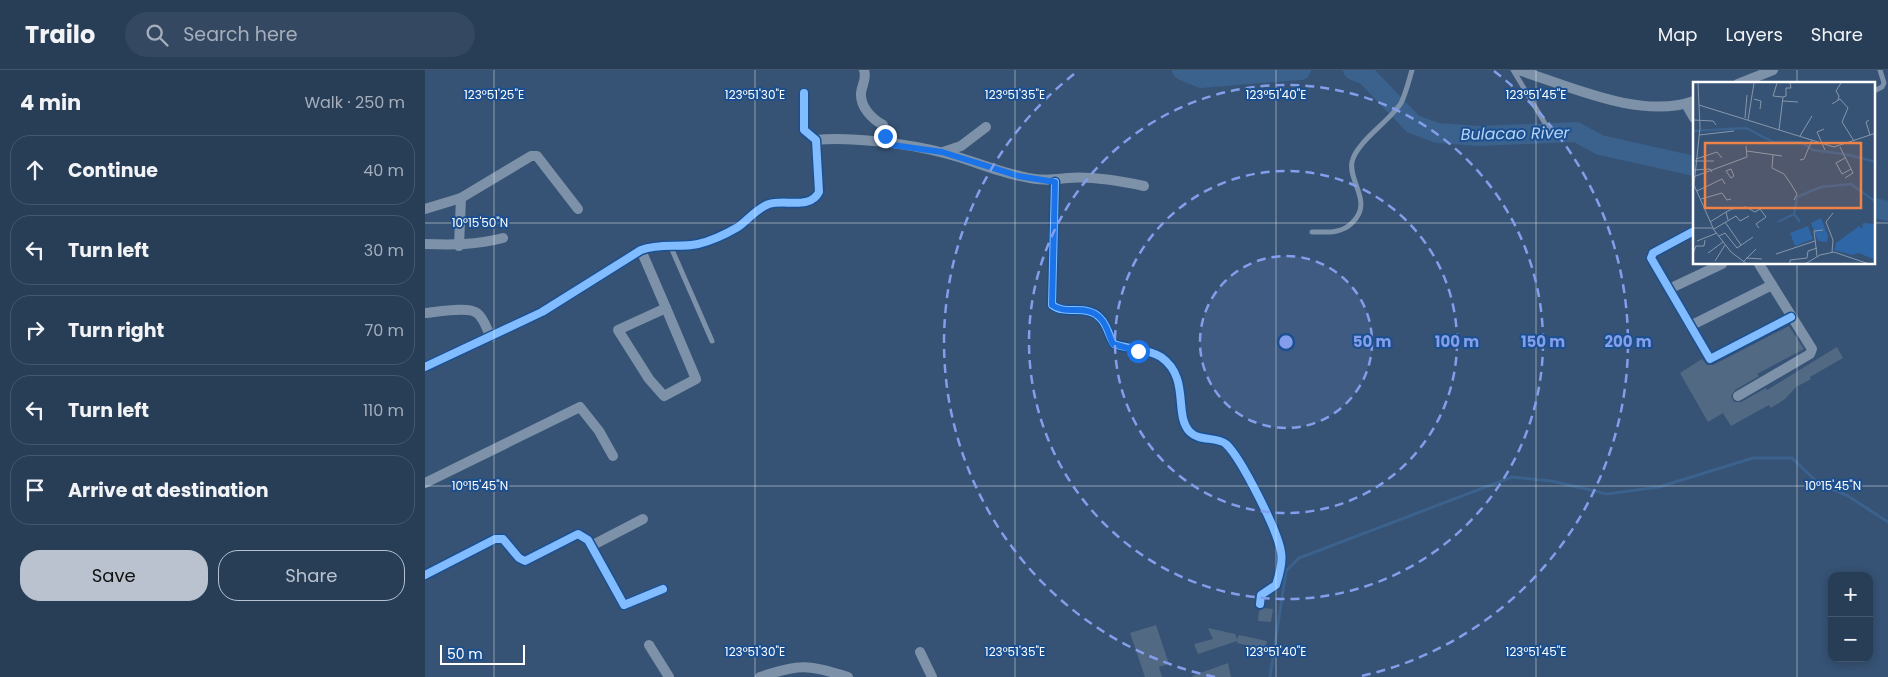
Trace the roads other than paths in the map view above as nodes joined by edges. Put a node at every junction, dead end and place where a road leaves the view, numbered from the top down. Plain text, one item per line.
1 (864, 70) edge
2 (1412, 70) edge
3 (1513, 70) edge
4 (1518, 70) edge
5 (1773, 70) edge
6 (1880, 70) edge
7 (1758, 73) edge
8 (1742, 82) edge
9 (1875, 90) edge
10 (804, 93) dead end
11 (1690, 102) edge
12 (986, 127) dead end
13 (1549, 130) dead end
14 (815, 140) junction
15 (885, 144) junction
16 (942, 152) junction
17 (1055, 182) junction
18 (1144, 186) dead end
19 (461, 198) junction
20 (425, 209) edge
21 (578, 209) dead end
22 (1312, 232) dead end
23 (1693, 232) edge
24 (503, 238) dead end
25 (425, 244) edge
26 (669, 245) junction
27 (459, 246) junction
28 (641, 250) junction
29 (1720, 265) edge
30 (1760, 265) edge
31 (1772, 284) junction
32 (1669, 289) junction
33 (666, 308) junction
34 (425, 313) edge
35 (1791, 317) junction
36 (1690, 326) junction
37 (491, 337) junction
38 (712, 341) dead end
39 (425, 366) edge
40 (1738, 396) dead end
41 (613, 456) dead end
42 (425, 483) edge
43 (643, 519) dead end
44 (591, 546) junction
45 (425, 575) edge
46 (663, 589) dead end
47 (1260, 604) dead end
48 (649, 645) dead end
49 (920, 652) dead end
50 (669, 677) edge
51 (760, 677) edge
52 (848, 677) edge
53 (932, 677) edge

1 - 15 street
2 - 22 lane
3 - 13 lane
4 - 11 street
5 - 7 street
6 - 9 lane
7 - 8 street
10 - 14 street
12 - 16 street
14 - 15 street
14 - 26 street
15 - 16 street
16 - 17 street
17 - 18 street
17 - 47 street
19 - 20 street
19 - 21 street
19 - 27 street
23 - 32 street
24 - 27 street
25 - 27 street
26 - 28 street
26 - 38 lane
28 - 33 street
28 - 37 street
29 - 32 street
30 - 31 street
31 - 35 street
31 - 36 street
32 - 36 street
33 - 33 street
34 - 37 street
35 - 36 street
35 - 40 street
37 - 39 street
41 - 42 street
43 - 44 street
44 - 45 street
44 - 46 street
48 - 50 street
49 - 53 street
51 - 52 street

